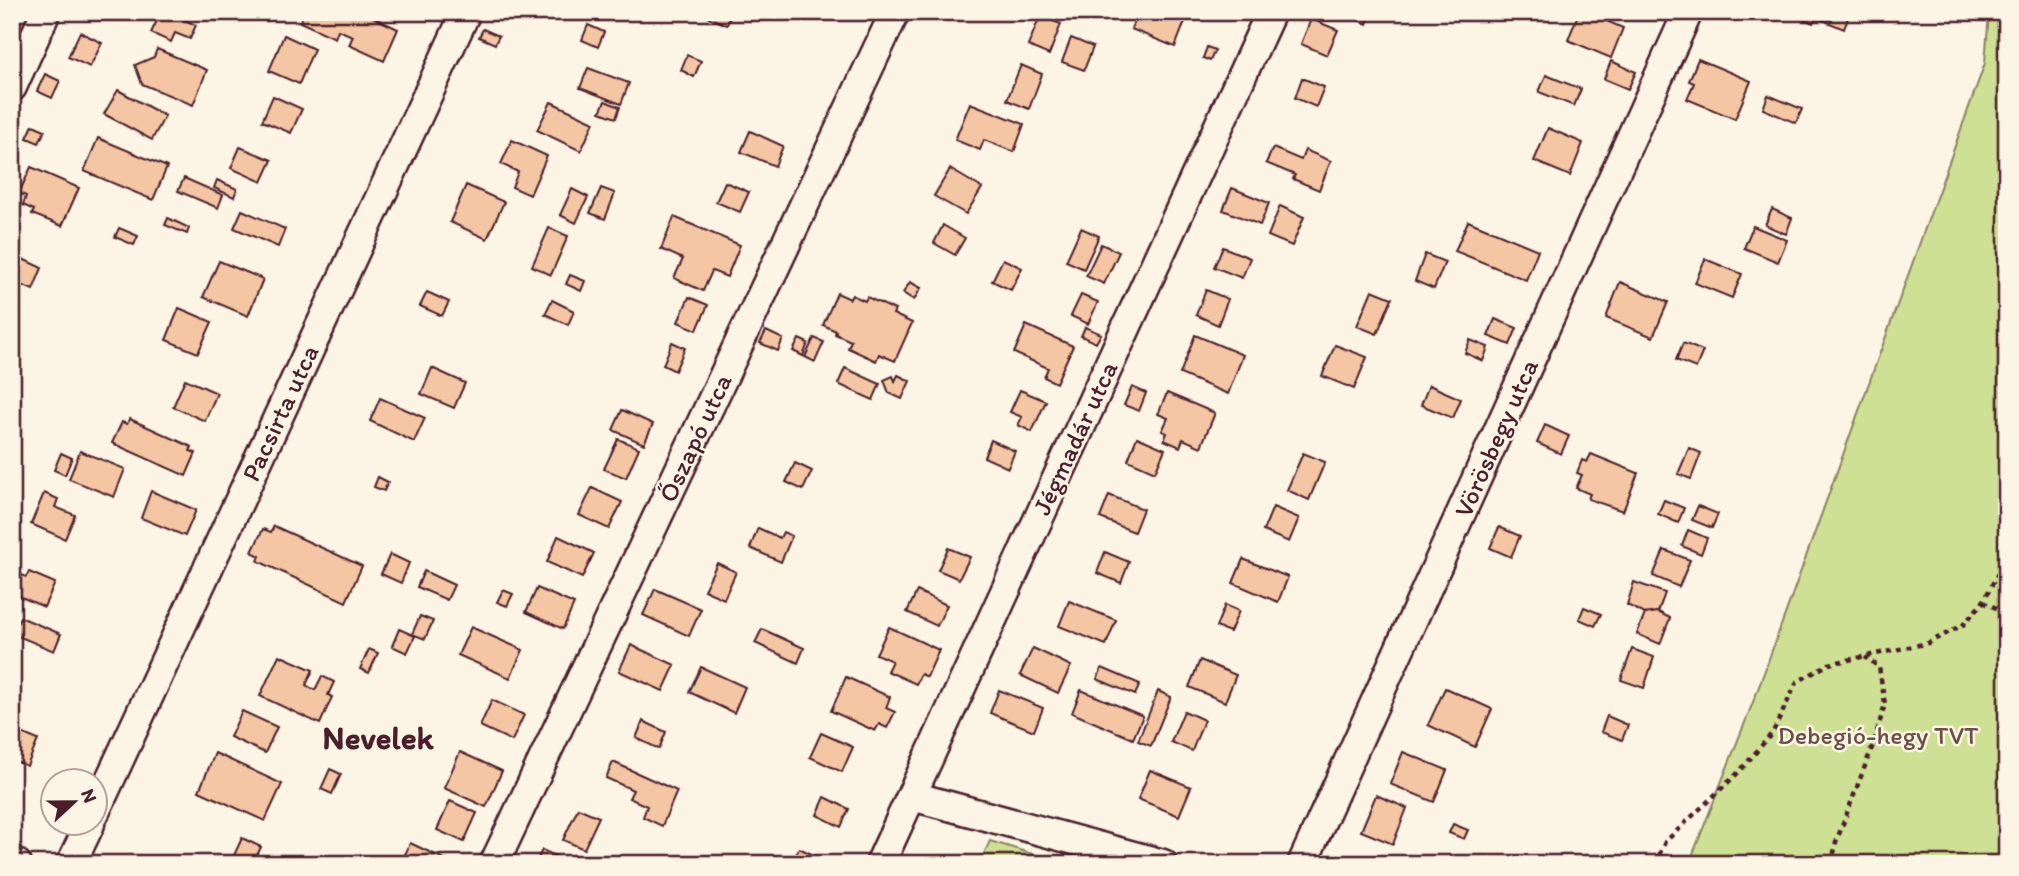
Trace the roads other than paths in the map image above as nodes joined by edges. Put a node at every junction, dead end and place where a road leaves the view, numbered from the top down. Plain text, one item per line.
1 (46, 12) edge
2 (466, 12) edge
3 (895, 12) edge
4 (1271, 12) edge
5 (1688, 12) edge
6 (12, 87) edge
7 (108, 784) edge
8 (912, 796) junction
9 (83, 838) edge
10 (71, 864) edge
11 (494, 864) edge
12 (880, 864) edge
13 (1163, 864) edge
14 (1302, 864) edge

1 - 6 street
2 - 7 street, Pacsirta utca
3 - 11 street, Őszapó utca
4 - 8 street, Jégmadár utca
5 - 14 street, Vörösbegy utca
8 - 12 street, Jégmadár utca
8 - 13 street
9 - 10 street

